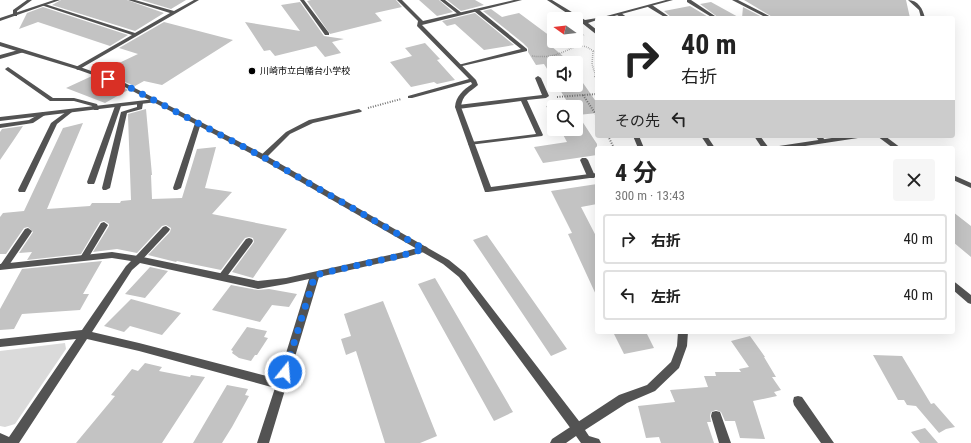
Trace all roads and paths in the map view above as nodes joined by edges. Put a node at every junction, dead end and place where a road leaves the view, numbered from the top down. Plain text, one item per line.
1 (30, 0) edge
2 (58, 0) edge
3 (130, 0) edge
4 (197, 0) edge
5 (302, 0) edge
6 (399, 0) edge
7 (442, 0) edge
8 (520, 0) edge
9 (549, 0) edge
10 (671, 0) edge
11 (734, 0) edge
12 (910, 0) edge
13 (689, 1) dead end
14 (43, 5) junction
15 (650, 6) junction
16 (476, 10) junction
17 (174, 13) junction
18 (461, 14) junction
19 (619, 14) junction
20 (15, 15) junction
21 (610, 16) edge
22 (622, 16) edge
23 (666, 16) edge
24 (713, 16) edge
25 (767, 16) edge
26 (923, 16) edge
27 (595, 19) edge
28 (0, 20) edge
29 (584, 22) junction
30 (421, 23) junction
31 (595, 31) edge
32 (327, 34) dead end
33 (136, 35) junction
34 (0, 44) edge
35 (583, 46) edge
36 (568, 48) edge
37 (525, 50) junction
38 (22, 51) junction
39 (593, 51) joint
40 (0, 57) edge
41 (460, 66) junction
42 (78, 68) junction
43 (8, 69) dead end
44 (595, 75) edge
45 (538, 78) dead end
46 (473, 80) junction
47 (595, 94) edge
48 (582, 95) junction
49 (546, 96) junction
50 (410, 97) joint
51 (523, 99) junction
52 (156, 101) junction
53 (140, 103) junction
54 (118, 106) junction
55 (458, 107) junction
56 (96, 108) junction
57 (70, 111) junction
58 (359, 111) joint
59 (595, 113) edge
60 (43, 114) junction
61 (0, 119) edge
62 (198, 124) junction
63 (0, 126) edge
64 (820, 138) edge
65 (846, 138) edge
66 (883, 138) edge
67 (823, 142) junction
68 (472, 144) junction
69 (800, 146) edge
70 (895, 146) edge
71 (263, 157) junction
72 (584, 160) dead end
73 (594, 176) edge
74 (955, 178) edge
75 (91, 182) dead end
76 (971, 186) edge
77 (106, 188) dead end
78 (177, 188) dead end
79 (22, 190) dead end
80 (104, 225) dead end
81 (166, 230) dead end
82 (28, 231) dead end
83 (249, 241) dead end
84 (424, 249) junction
85 (84, 258) junction
86 (138, 259) junction
87 (2, 267) edge
88 (315, 275) junction
89 (222, 277) junction
90 (955, 287) edge
91 (971, 300) edge
92 (83, 334) junction
93 (683, 334) edge
94 (0, 344) edge
95 (281, 385) junction
96 (798, 401) dead end
97 (716, 416) dead end
98 (578, 429) junction
99 (0, 439) edge
100 (589, 442) edge
101 (11, 443) edge
102 (263, 443) edge
103 (556, 443) edge
104 (725, 443) edge
105 (828, 443) edge

1 - 20 street
2 - 14 street
3 - 17 street
4 - 17 street
5 - 32 street
6 - 30 street
7 - 18 street
8 - 16 street
9 - 29 street
10 - 15 street
11 - 25 street
12 - 26 street
13 - 24 street
14 - 20 street
14 - 33 street
15 - 19 street
15 - 23 street
16 - 18 street
16 - 37 street
17 - 33 street
18 - 30 street
19 - 21 street
19 - 22 street
20 - 28 street
27 - 29 street
29 - 31 street
30 - 41 street
33 - 42 street
34 - 38 street
35 - 39 path
36 - 37 path
37 - 41 street
38 - 40 street
38 - 42 street
39 - 44 path
41 - 46 street
42 - 52 street
43 - 56 street
45 - 49 street
46 - 50 street
46 - 55 street
47 - 48 path
48 - 49 path
48 - 59 path
49 - 51 street
50 - 58 path
51 - 55 street
51 - 68 street
52 - 53 street
52 - 62 street
53 - 54 street
53 - 77 street
54 - 56 street
54 - 75 street
55 - 68 street
56 - 57 street
57 - 60 street
57 - 79 street
58 - 71 street
60 - 61 street
60 - 63 street
62 - 71 street
62 - 78 street
64 - 67 street
65 - 67 street
66 - 70 street
67 - 69 street
68 - 73 street
71 - 84 street
72 - 73 street
74 - 76 street
80 - 85 street
81 - 86 street
82 - 87 street
83 - 89 street
84 - 88 street
84 - 98 street
85 - 86 street
85 - 87 street
86 - 89 street
86 - 92 street
88 - 89 street
88 - 95 street
90 - 91 street
92 - 94 street
92 - 95 street
92 - 101 street
93 - 98 street
95 - 102 street
96 - 105 street
97 - 104 street
98 - 100 street
98 - 103 street
99 - 101 street

